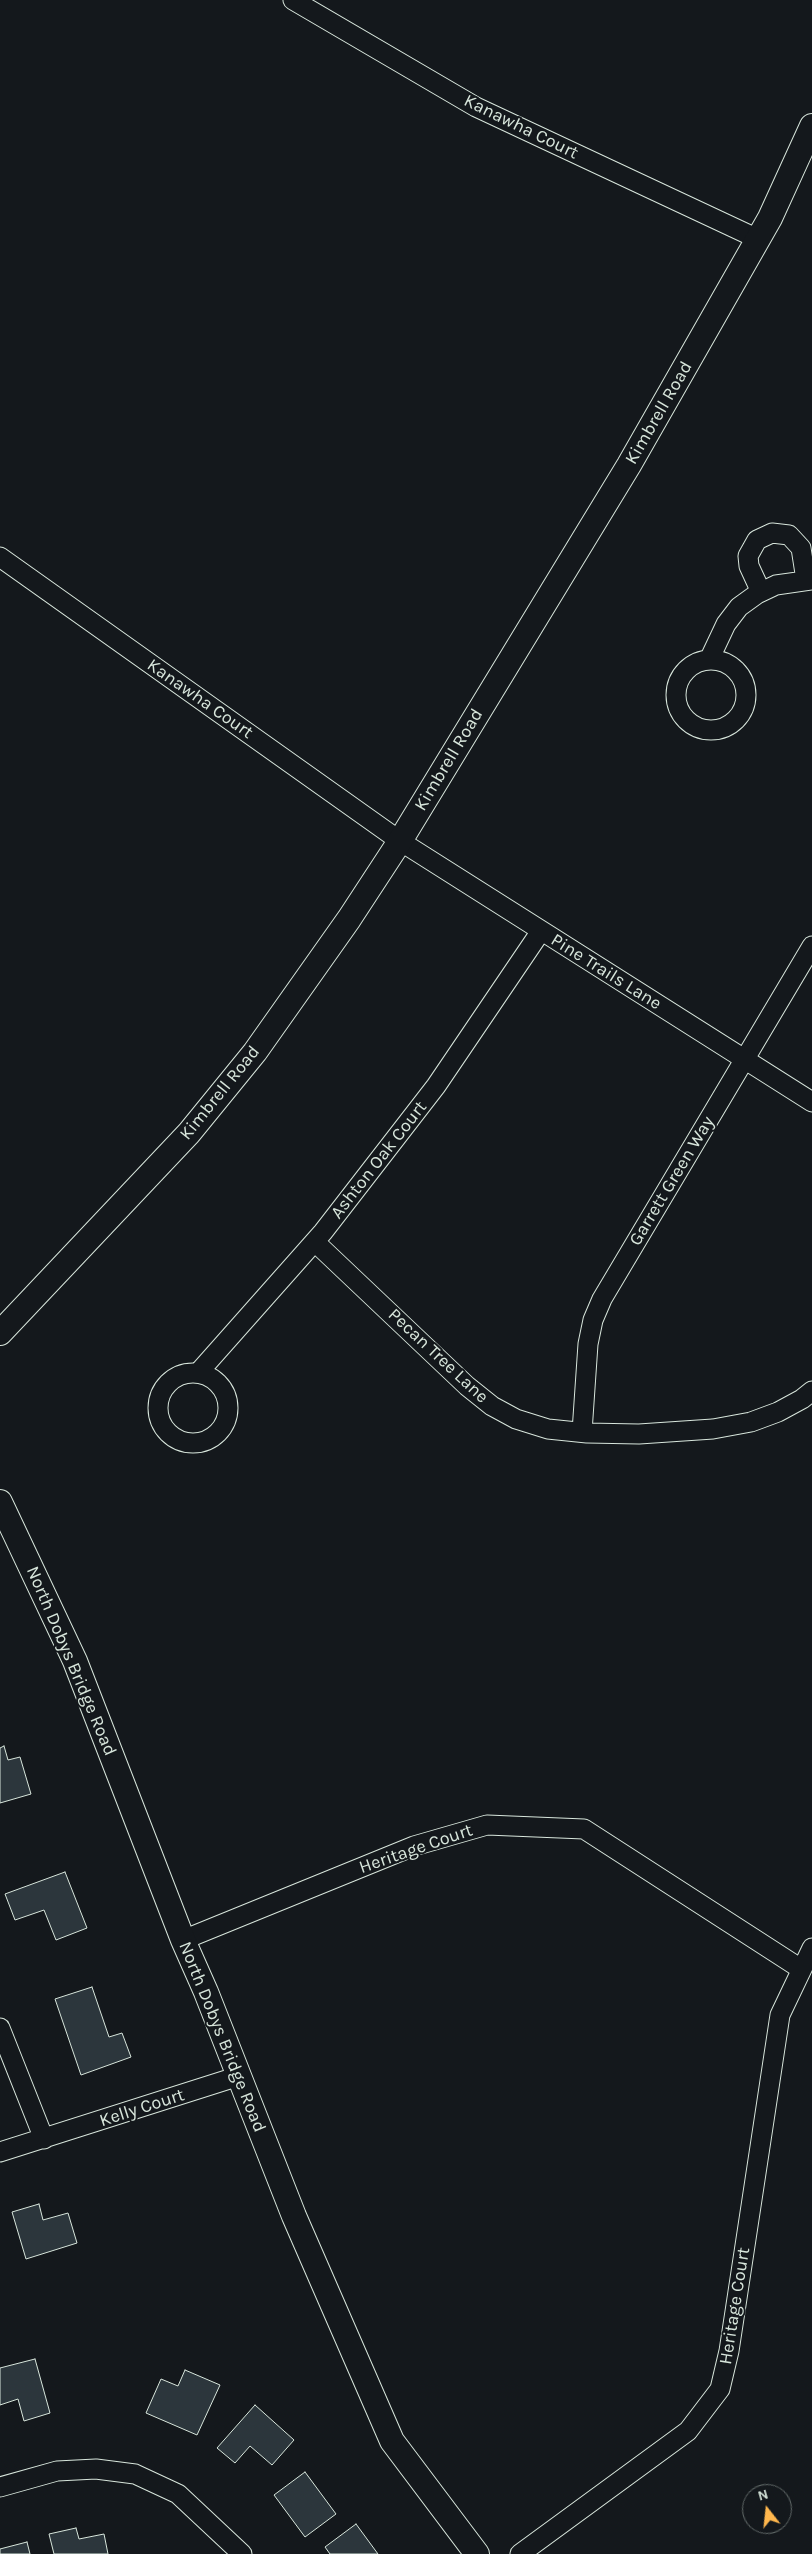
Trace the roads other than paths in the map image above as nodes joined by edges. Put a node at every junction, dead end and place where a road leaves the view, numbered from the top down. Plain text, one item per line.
1 (293, 0) edge
2 (812, 126) edge
3 (758, 239) junction
4 (0, 557) edge
5 (809, 580) edge
6 (761, 592) junction
7 (709, 660) dead end
8 (400, 841) junction
9 (541, 931) junction
10 (812, 946) edge
11 (744, 1059) junction
12 (812, 1102) edge
13 (315, 1242) junction
14 (0, 1334) edge
15 (198, 1373) dead end
16 (812, 1391) edge
17 (582, 1432) junction
18 (0, 1502) edge
19 (183, 1940) junction
20 (812, 1948) edge
21 (801, 1969) junction
22 (0, 2028) edge
23 (239, 2076) junction
24 (44, 2139) junction
25 (0, 2152) edge
26 (0, 2487) edge
27 (242, 2554) edge
28 (477, 2554) edge
29 (520, 2554) edge

1 - 3 street, Kanawha Court
2 - 3 street, Kimbrell Road
3 - 8 street, Kimbrell Road
4 - 8 street, Kanawha Court
5 - 6 street
5 - 6 street
6 - 7 street
8 - 9 street, Pine Trails Lane
8 - 14 street, Kimbrell Road
9 - 11 street, Pine Trails Lane
9 - 13 street, Ashton Oak Court
10 - 11 street, Garrett Green Way
11 - 12 street, Pine Trails Lane
11 - 17 street, Garrett Green Way
13 - 15 street, Ashton Oak Court
13 - 17 street, Pecan Tree Lane
16 - 17 street, Pecan Tree Lane
18 - 19 street, North Dobys Bridge Road
19 - 21 street, Heritage Court
19 - 23 street, North Dobys Bridge Road
20 - 21 street, Heritage Court
21 - 29 street, Heritage Court
22 - 24 street
23 - 24 street, Kelly Court
23 - 28 street, North Dobys Bridge Road
24 - 25 street, Kelly Court
26 - 27 street

